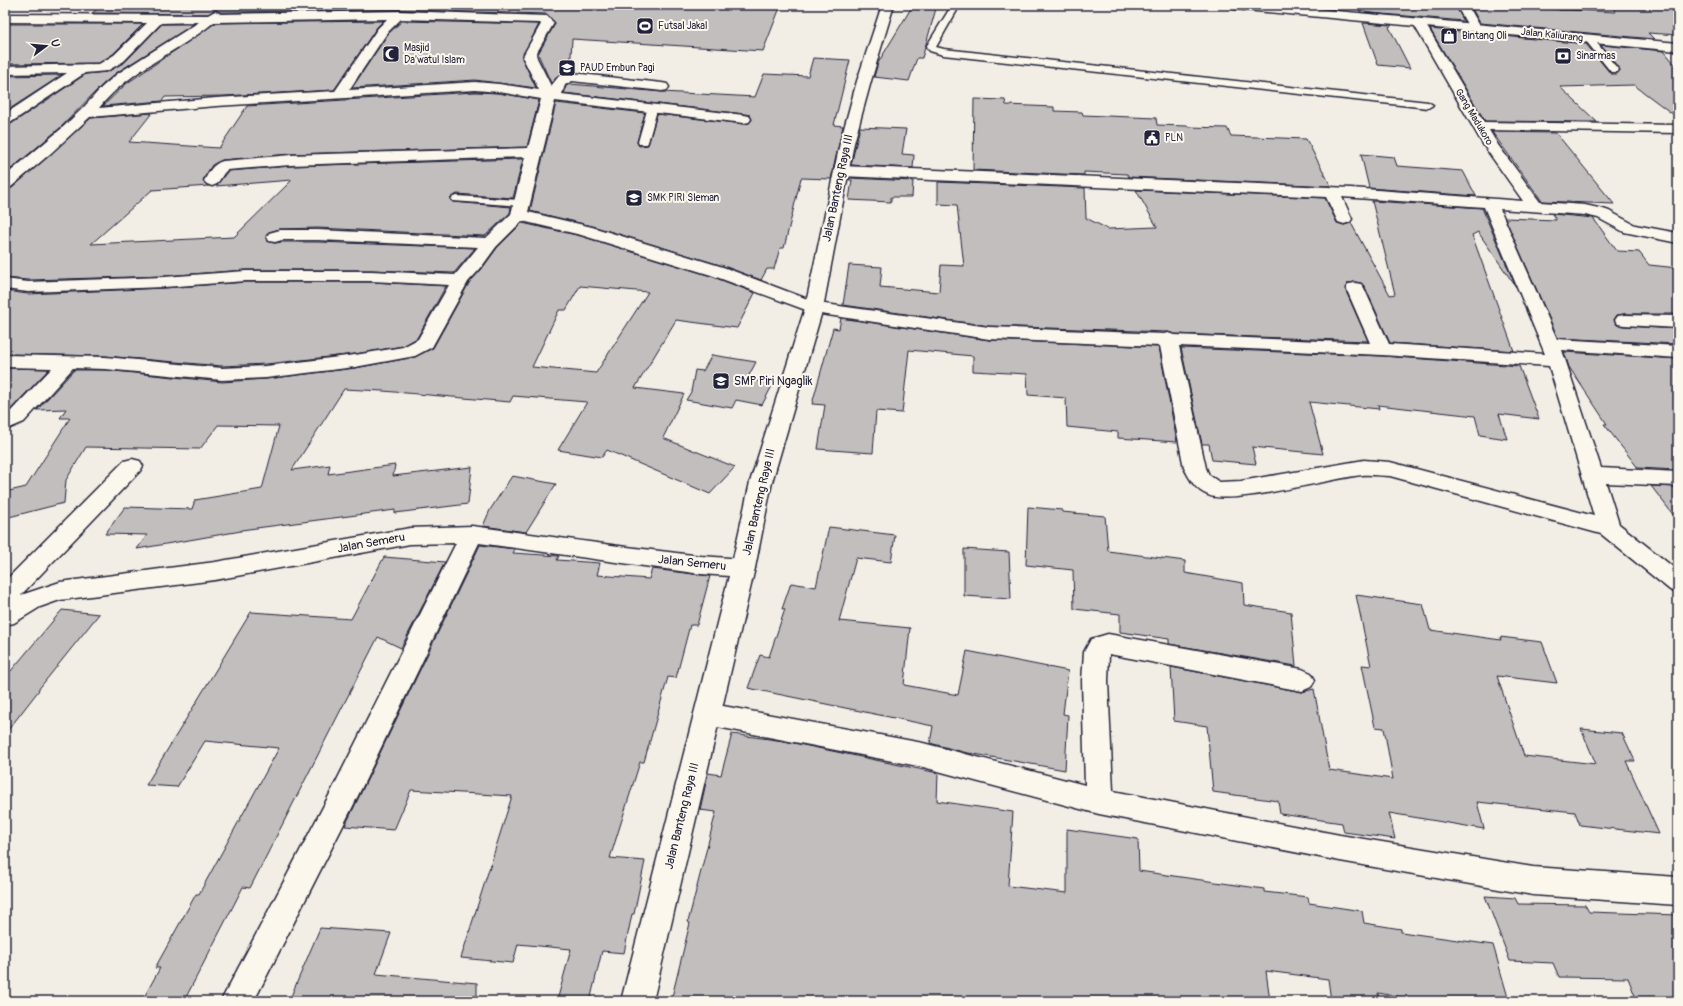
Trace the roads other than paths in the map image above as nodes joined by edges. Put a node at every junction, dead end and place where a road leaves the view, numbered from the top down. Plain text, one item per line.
1 (226, 5) edge
2 (888, 5) edge
3 (956, 5) edge
4 (1235, 5) edge
5 (1462, 5) edge
6 (1560, 5) edge
7 (1590, 5) edge
8 (398, 15) junction
9 (5, 18) edge
10 (211, 18) junction
11 (158, 19) junction
12 (1419, 23) junction
13 (1475, 28) junction
14 (1589, 39) junction
15 (1678, 47) edge
16 (82, 69) junction
17 (5, 70) edge
18 (1614, 70) dead end
19 (662, 87) dead end
20 (339, 95) junction
21 (552, 97) junction
22 (1428, 105) dead end
23 (652, 110) junction
24 (87, 113) junction
25 (744, 119) dead end
26 (5, 120) edge
27 (1479, 126) junction
28 (1678, 129) edge
29 (643, 142) dead end
30 (535, 152) junction
31 (841, 171) junction
32 (212, 181) dead end
33 (5, 184) edge
34 (1332, 192) junction
35 (457, 200) dead end
36 (1490, 203) junction
37 (1536, 207) junction
38 (520, 209) junction
39 (1344, 219) dead end
40 (275, 237) dead end
41 (1678, 238) edge
42 (490, 243) junction
43 (460, 280) junction
44 (5, 284) edge
45 (1355, 288) dead end
46 (814, 308) junction
47 (1624, 320) dead end
48 (1678, 322) edge
49 (1168, 339) junction
50 (1382, 349) junction
51 (1678, 352) edge
52 (1554, 353) junction
53 (5, 361) edge
54 (68, 362) junction
55 (5, 423) edge
56 (132, 466) dead end
57 (1592, 476) junction
58 (1678, 479) edge
59 (1609, 528) junction
60 (472, 534) junction
61 (745, 557) junction
62 (1678, 584) edge
63 (8, 593) edge
64 (5, 616) edge
65 (1302, 680) dead end
66 (707, 714) junction
67 (1099, 801) junction
68 (1678, 891) edge
69 (237, 1001) edge
70 (637, 1001) edge

1 - 10 street
2 - 31 street, Jalan Banteng Raya III
3 - 22 lane
4 - 12 street, Jalan Kaliurang
5 - 13 street
6 - 7 street
8 - 10 street
8 - 20 street
8 - 21 street
9 - 11 street
10 - 11 street
10 - 24 street
11 - 16 street
12 - 13 street, Jalan Kaliurang
12 - 27 street, Gang Madukoro
13 - 14 street, Jalan Kaliurang
14 - 15 street, Jalan Kaliurang
14 - 18 lane
16 - 17 street
16 - 26 street
19 - 21 street
20 - 21 street
20 - 24 street
21 - 23 street
21 - 30 street
23 - 25 street
23 - 29 lane
24 - 33 street
27 - 28 street
27 - 37 street, Gang Madukoro
30 - 32 street
30 - 38 street
31 - 34 street
31 - 46 street, Jalan Banteng Raya III
34 - 36 street
34 - 39 street
35 - 38 lane
36 - 37 street
36 - 52 street
37 - 41 street
38 - 42 street
38 - 46 street
40 - 42 street
42 - 43 street
43 - 44 street
43 - 54 street
45 - 50 street
46 - 49 street
46 - 61 street, Jalan Banteng Raya III
47 - 48 street
49 - 50 street
49 - 59 street
50 - 52 street
51 - 52 street
52 - 57 street
53 - 54 street
54 - 55 street
56 - 63 street
57 - 58 street
57 - 59 street
59 - 62 street
60 - 61 street, Jalan Semeru
60 - 64 street, Jalan Semeru
60 - 69 street
61 - 66 street, Jalan Banteng Raya III
65 - 67 street
66 - 67 street
66 - 70 street, Jalan Banteng Raya III
67 - 68 street

